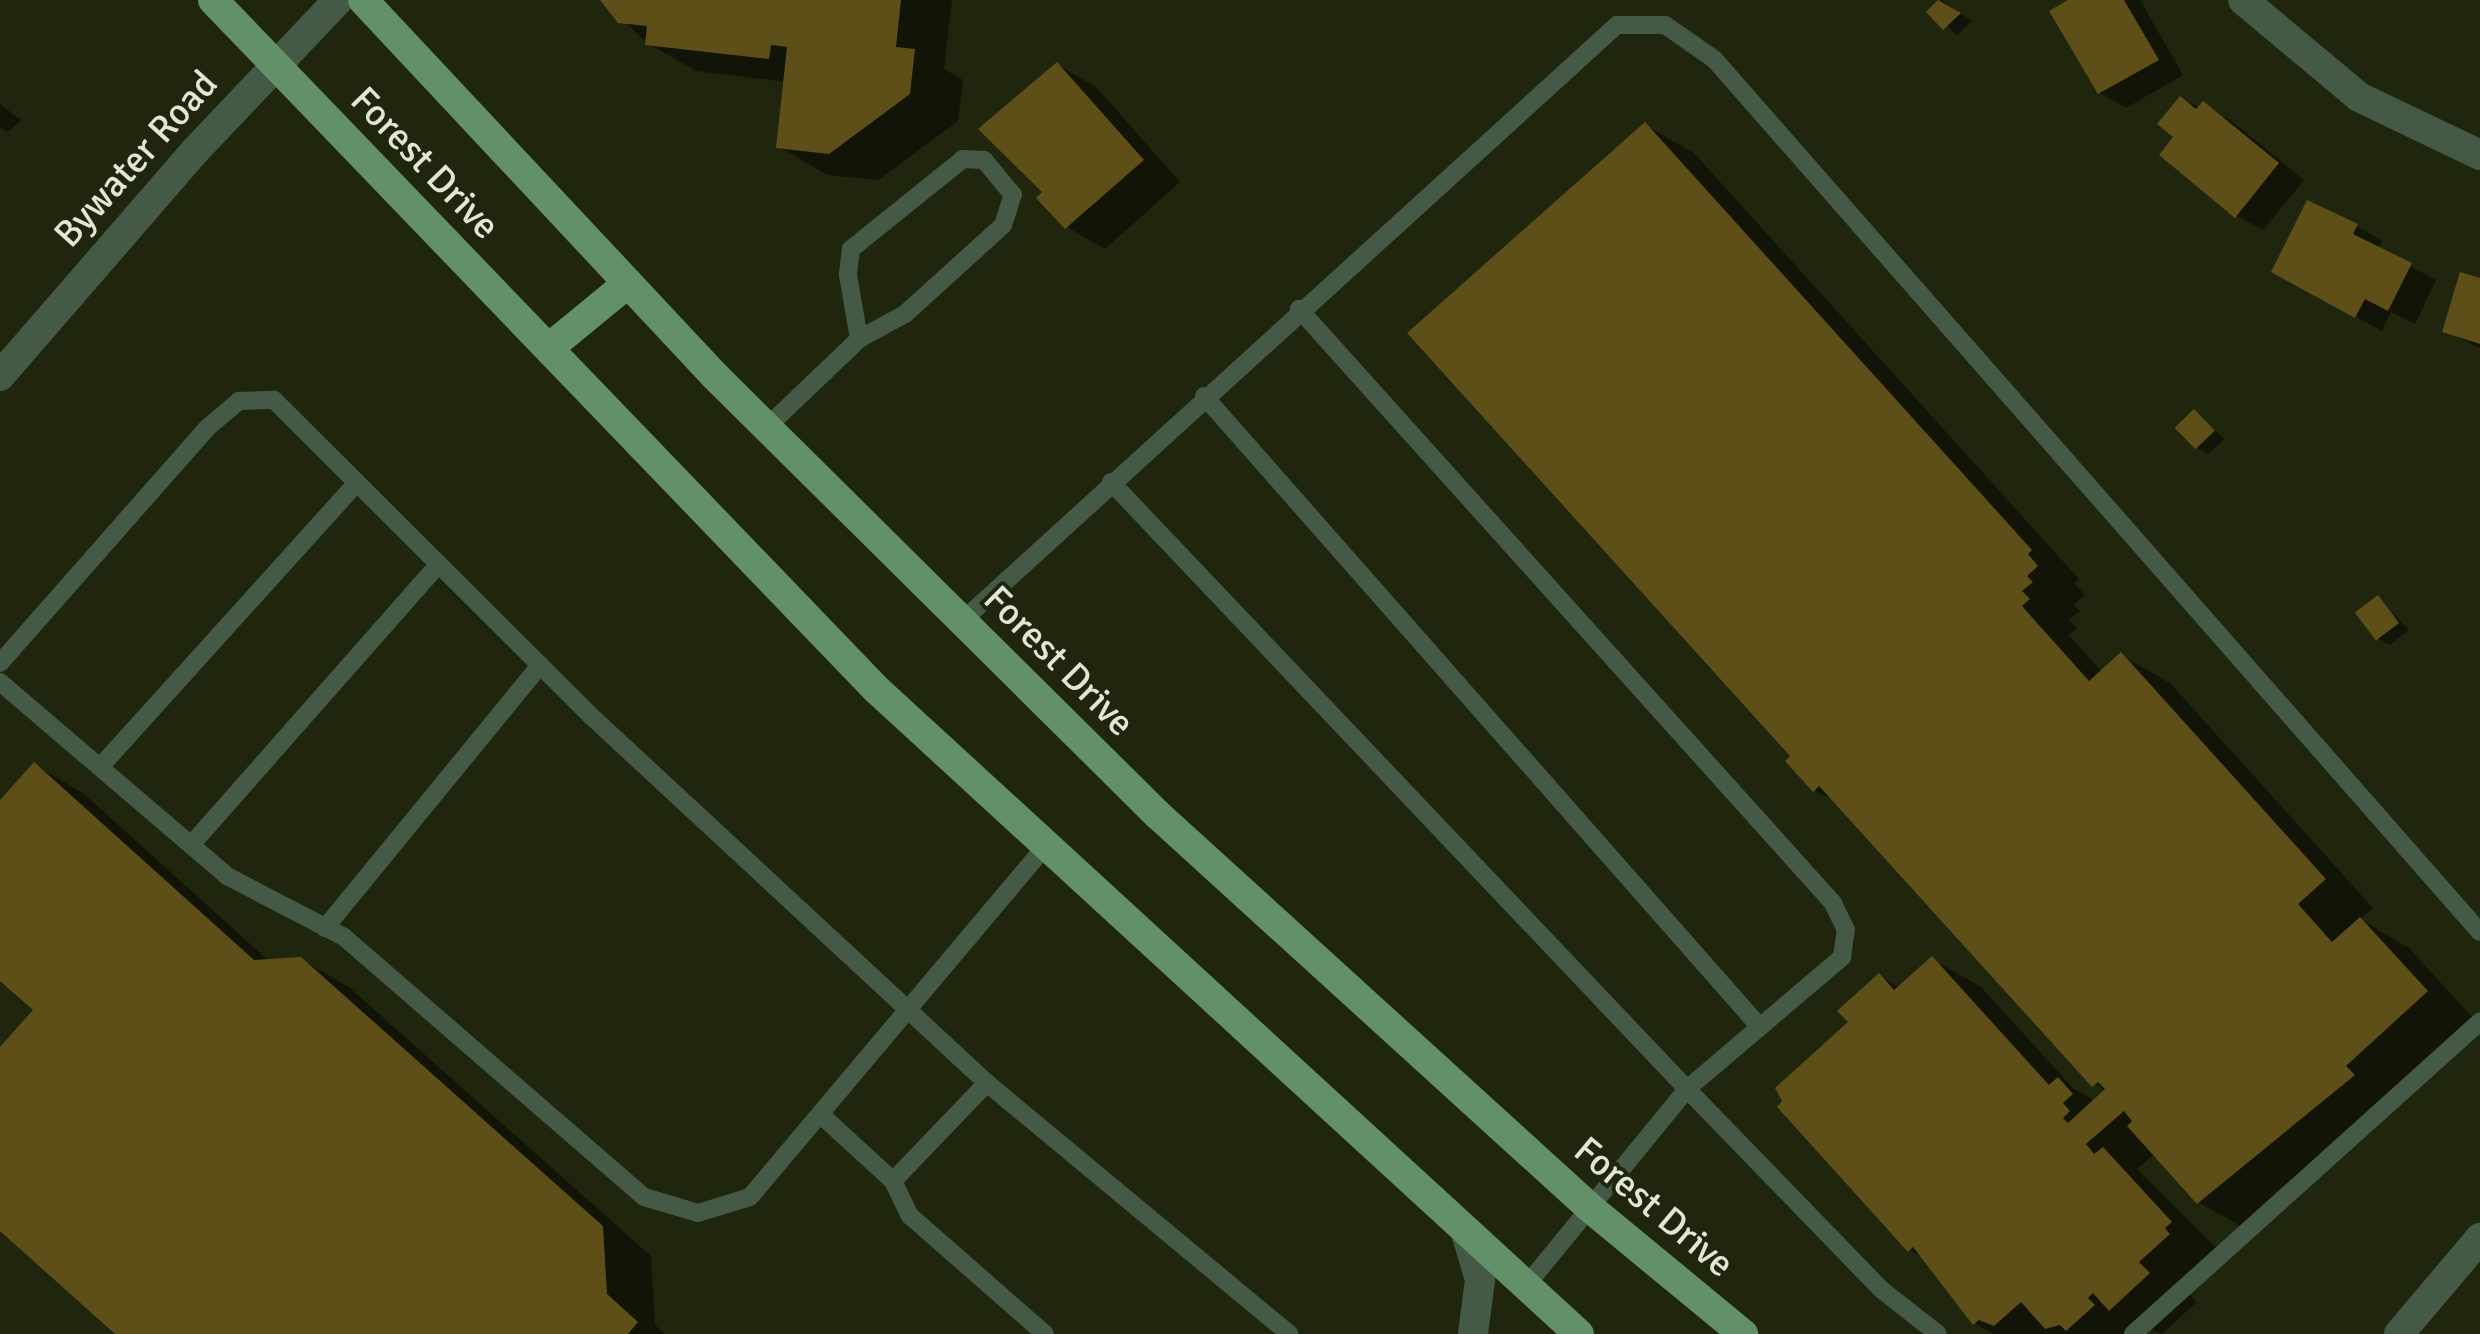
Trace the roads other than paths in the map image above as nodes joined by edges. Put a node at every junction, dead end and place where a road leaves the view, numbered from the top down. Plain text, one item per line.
1 (212, 0) edge
2 (338, 0) edge
3 (363, 0) edge
4 (2243, 0) edge
5 (275, 65) junction
6 (2480, 156) edge
7 (628, 283) junction
8 (1299, 309) junction
9 (859, 338) junction
10 (549, 348) junction
11 (0, 376) edge
12 (1204, 396) junction
13 (766, 428) junction
14 (1110, 482) junction
15 (358, 483) junction
16 (438, 564) junction
17 (962, 621) junction
18 (0, 663) edge
19 (540, 665) junction
20 (0, 682) edge
21 (100, 768) junction
22 (1046, 844) junction
23 (191, 845) junction
24 (325, 928) junction
25 (2480, 932) edge
26 (907, 1010) junction
27 (2480, 1022) edge
28 (1760, 1027) junction
29 (987, 1083) junction
30 (1688, 1089) junction
31 (820, 1114) junction
32 (893, 1181) junction
33 (1589, 1208) junction
34 (1467, 1236) junction
35 (2480, 1238) edge
36 (1525, 1287) junction
37 (1045, 1334) edge
38 (1289, 1334) edge
39 (1472, 1334) edge
40 (1579, 1334) edge
41 (1743, 1334) edge
42 (1938, 1334) edge
43 (2133, 1334) edge
44 (2399, 1334) edge

1 - 5 main road, Forest Drive
2 - 5 street, Bywater Road
3 - 7 main road, Forest Drive
4 - 6 street
5 - 10 main road, Forest Drive
5 - 11 street, Bywater Road
7 - 10 main road
7 - 13 main road, Forest Drive
8 - 12 lane
8 - 25 lane
8 - 28 lane
9 - 9 lane
9 - 13 lane
10 - 22 main road, Forest Drive
12 - 14 lane
12 - 28 lane
13 - 17 main road, Forest Drive
14 - 17 lane
14 - 30 lane
15 - 16 lane
15 - 18 lane
15 - 21 lane
16 - 19 lane
16 - 23 lane
17 - 33 main road, Forest Drive
19 - 24 lane
19 - 26 lane
20 - 21 lane
21 - 23 lane
22 - 26 lane
22 - 34 main road, Forest Drive
23 - 24 lane
24 - 31 lane
26 - 29 lane
26 - 31 lane
27 - 43 lane
28 - 30 lane
29 - 32 lane
29 - 38 lane
30 - 33 lane
30 - 42 lane
31 - 32 lane
32 - 37 lane
33 - 36 lane
33 - 41 main road, Forest Drive
34 - 36 main road, Forest Drive
34 - 39 street
35 - 44 street
36 - 40 main road, Forest Drive

